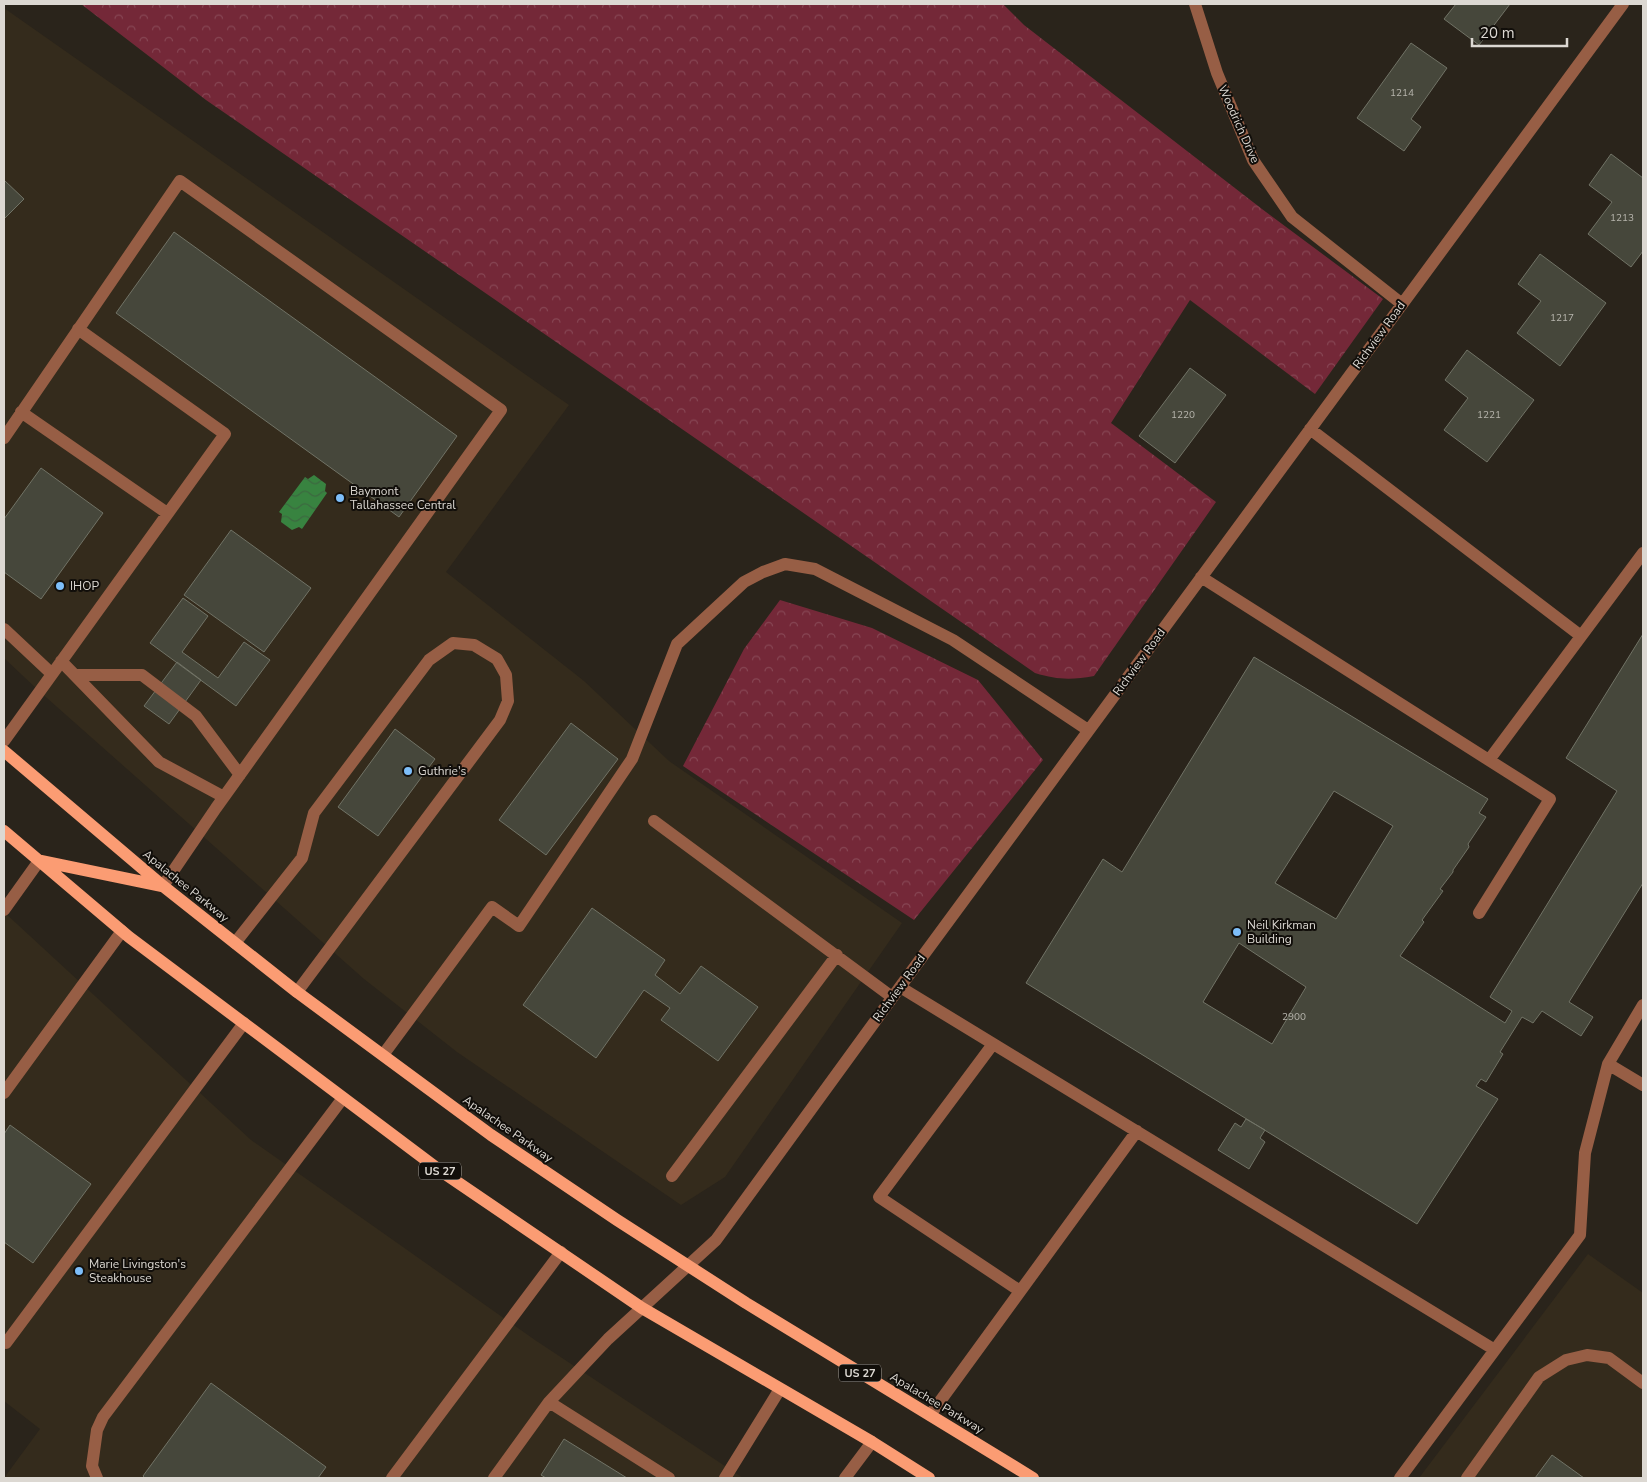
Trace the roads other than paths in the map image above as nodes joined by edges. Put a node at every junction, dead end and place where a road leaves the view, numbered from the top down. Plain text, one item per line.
1 (1195, 4) edge
2 (1623, 4) edge
3 (1402, 304) junction
4 (78, 329) junction
5 (22, 412) junction
6 (1310, 429) junction
7 (4, 438) edge
8 (168, 513) junction
9 (1643, 553) edge
10 (1202, 577) junction
11 (4, 629) edge
12 (1581, 636) junction
13 (61, 661) junction
14 (52, 674) junction
15 (75, 675) junction
16 (1088, 730) junction
17 (4, 741) edge
18 (4, 751) edge
19 (1489, 760) junction
20 (240, 775) junction
21 (224, 796) junction
22 (654, 821) dead end
23 (4, 831) edge
24 (39, 861) junction
25 (163, 886) junction
26 (4, 910) edge
27 (1479, 913) dead end
28 (122, 931) junction
29 (235, 943) junction
30 (836, 956) junction
31 (297, 992) junction
32 (896, 992) junction
33 (1643, 1005) edge
34 (244, 1024) junction
35 (993, 1044) junction
36 (383, 1055) junction
37 (1608, 1064) junction
38 (1643, 1085) edge
39 (4, 1093) edge
40 (343, 1098) junction
41 (1137, 1131) junction
42 (672, 1176) dead end
43 (561, 1252) junction
44 (688, 1266) junction
45 (1020, 1291) junction
46 (642, 1308) junction
47 (4, 1341) edge
48 (1495, 1350) junction
49 (1643, 1383) edge
50 (780, 1389) junction
51 (549, 1402) junction
52 (930, 1415) junction
53 (872, 1442) junction
54 (97, 1478) edge
55 (392, 1478) edge
56 (494, 1478) edge
57 (669, 1478) edge
58 (725, 1478) edge
59 (845, 1478) edge
60 (929, 1478) edge
61 (1034, 1478) edge
62 (1400, 1478) edge
63 (1467, 1478) edge

1 - 3 street, Woodrich Drive
2 - 3 street, Richview Road
3 - 6 street, Richview Road
4 - 5 street
4 - 8 street
4 - 20 street
5 - 7 street
5 - 8 street
6 - 10 street, Richview Road
6 - 12 street
8 - 13 street
9 - 12 street
10 - 16 street, Richview Road
10 - 19 street
11 - 14 street
12 - 19 street
13 - 14 street
13 - 15 street
14 - 17 street
15 - 20 street
15 - 21 street
16 - 32 street, Richview Road
16 - 36 street
18 - 25 main road, Apalachee Parkway / US 27
19 - 27 street
20 - 21 street
21 - 25 street
22 - 30 street
23 - 24 main road, US 27
24 - 25 main road
24 - 26 street
24 - 28 main road, US 27
25 - 29 main road, Apalachee Parkway / US 27
28 - 34 main road, US 27
28 - 39 street
29 - 31 main road, Apalachee Parkway / US 27
29 - 31 street
30 - 32 street
30 - 42 street
31 - 36 main road, Apalachee Parkway / US 27
32 - 35 street
32 - 44 street, Richview Road
33 - 37 street
34 - 40 main road, US 27
34 - 47 street
35 - 41 street
35 - 45 street
36 - 44 main road, Apalachee Parkway / US 27
37 - 38 street
37 - 48 street
40 - 43 main road, US 27
40 - 54 street
41 - 45 street
41 - 48 street
43 - 46 main road, US 27
43 - 55 street
44 - 46 street, Richview Road
44 - 52 main road, Apalachee Parkway / US 27
45 - 52 street
46 - 50 main road, US 27
46 - 51 street, Richview Road
48 - 62 street
49 - 63 street
50 - 53 main road, US 27
50 - 58 street
51 - 56 street, Richview Road
51 - 57 street
52 - 61 main road, Apalachee Parkway / US 27
53 - 59 street
53 - 60 main road, US 27

